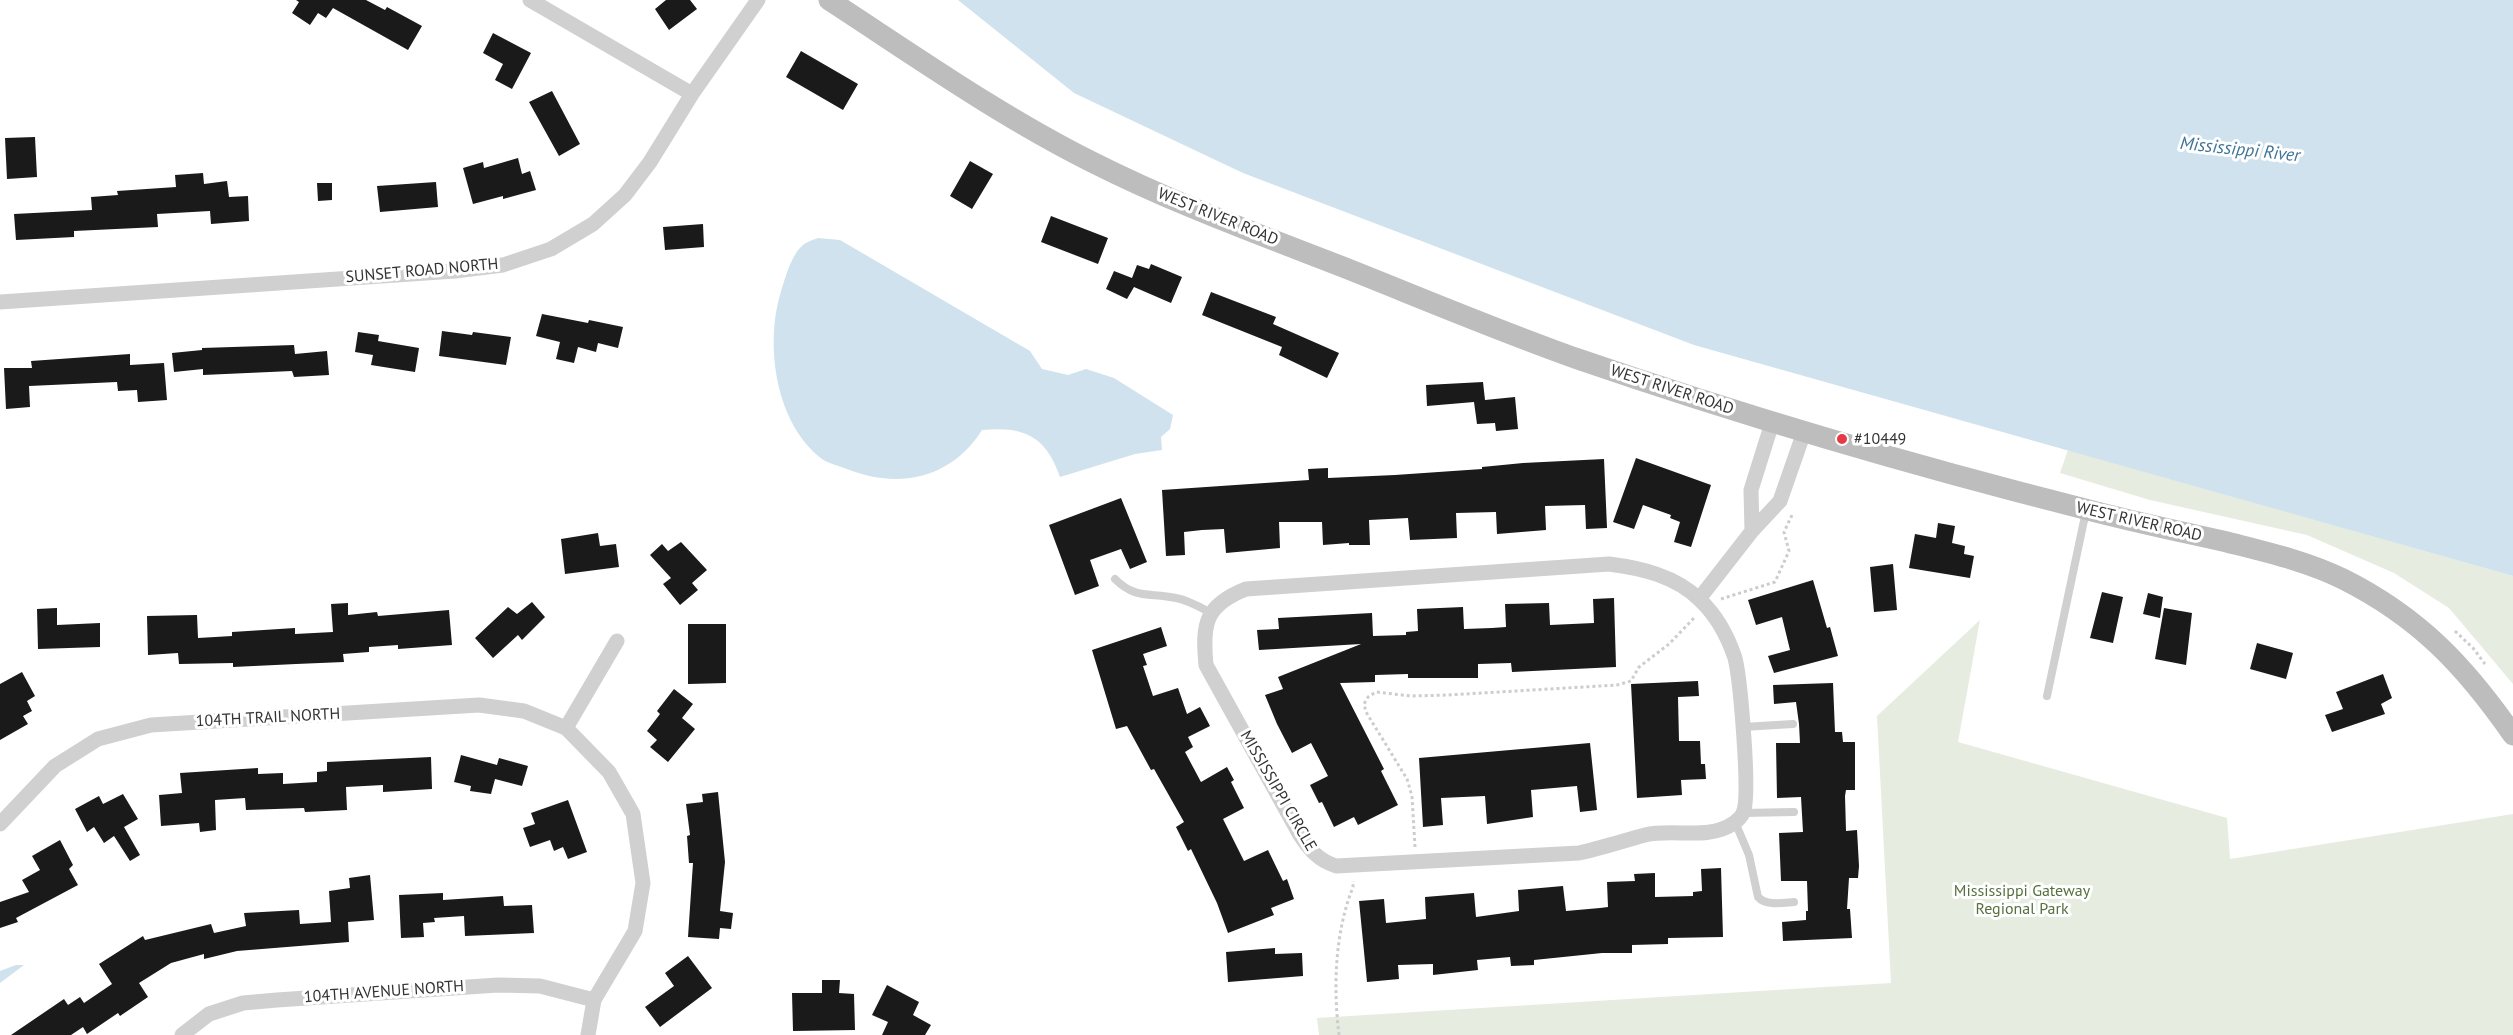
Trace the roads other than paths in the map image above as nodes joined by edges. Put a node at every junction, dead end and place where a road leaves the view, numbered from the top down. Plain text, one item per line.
1 (530, 0) edge
2 (758, 0) edge
3 (829, 0) edge
4 (692, 94) junction
5 (0, 302) edge
6 (1772, 423) junction
7 (1804, 432) junction
8 (2086, 510) junction
9 (1752, 531) junction
10 (1114, 579) dead end
11 (1704, 604) junction
12 (1211, 613) junction
13 (617, 641) dead end
14 (2047, 696) dead end
15 (1793, 724) dead end
16 (1743, 727) junction
17 (566, 728) junction
18 (2513, 735) edge
19 (1794, 812) dead end
20 (1739, 818) junction
21 (0, 824) edge
22 (1794, 902) dead end
23 (594, 1000) junction
24 (182, 1035) edge
25 (588, 1035) edge

1 - 4 street
2 - 4 street, SUNSET ROAD NORTH
3 - 6 street, WEST RIVER ROAD
4 - 5 street, SUNSET ROAD NORTH
6 - 7 street, WEST RIVER ROAD
6 - 9 street
7 - 8 street, WEST RIVER ROAD
7 - 9 street
8 - 14 lane
8 - 18 street, WEST RIVER ROAD
9 - 11 street
10 - 12 lane
11 - 12 street
11 - 16 street
12 - 20 street, MISSISSIPPI CIRCLE
13 - 17 street
15 - 16 lane
16 - 20 street
17 - 21 street, 104TH TRAIL NORTH
17 - 23 street
19 - 20 lane
20 - 22 lane
23 - 24 street, 104TH AVENUE NORTH
23 - 25 street

